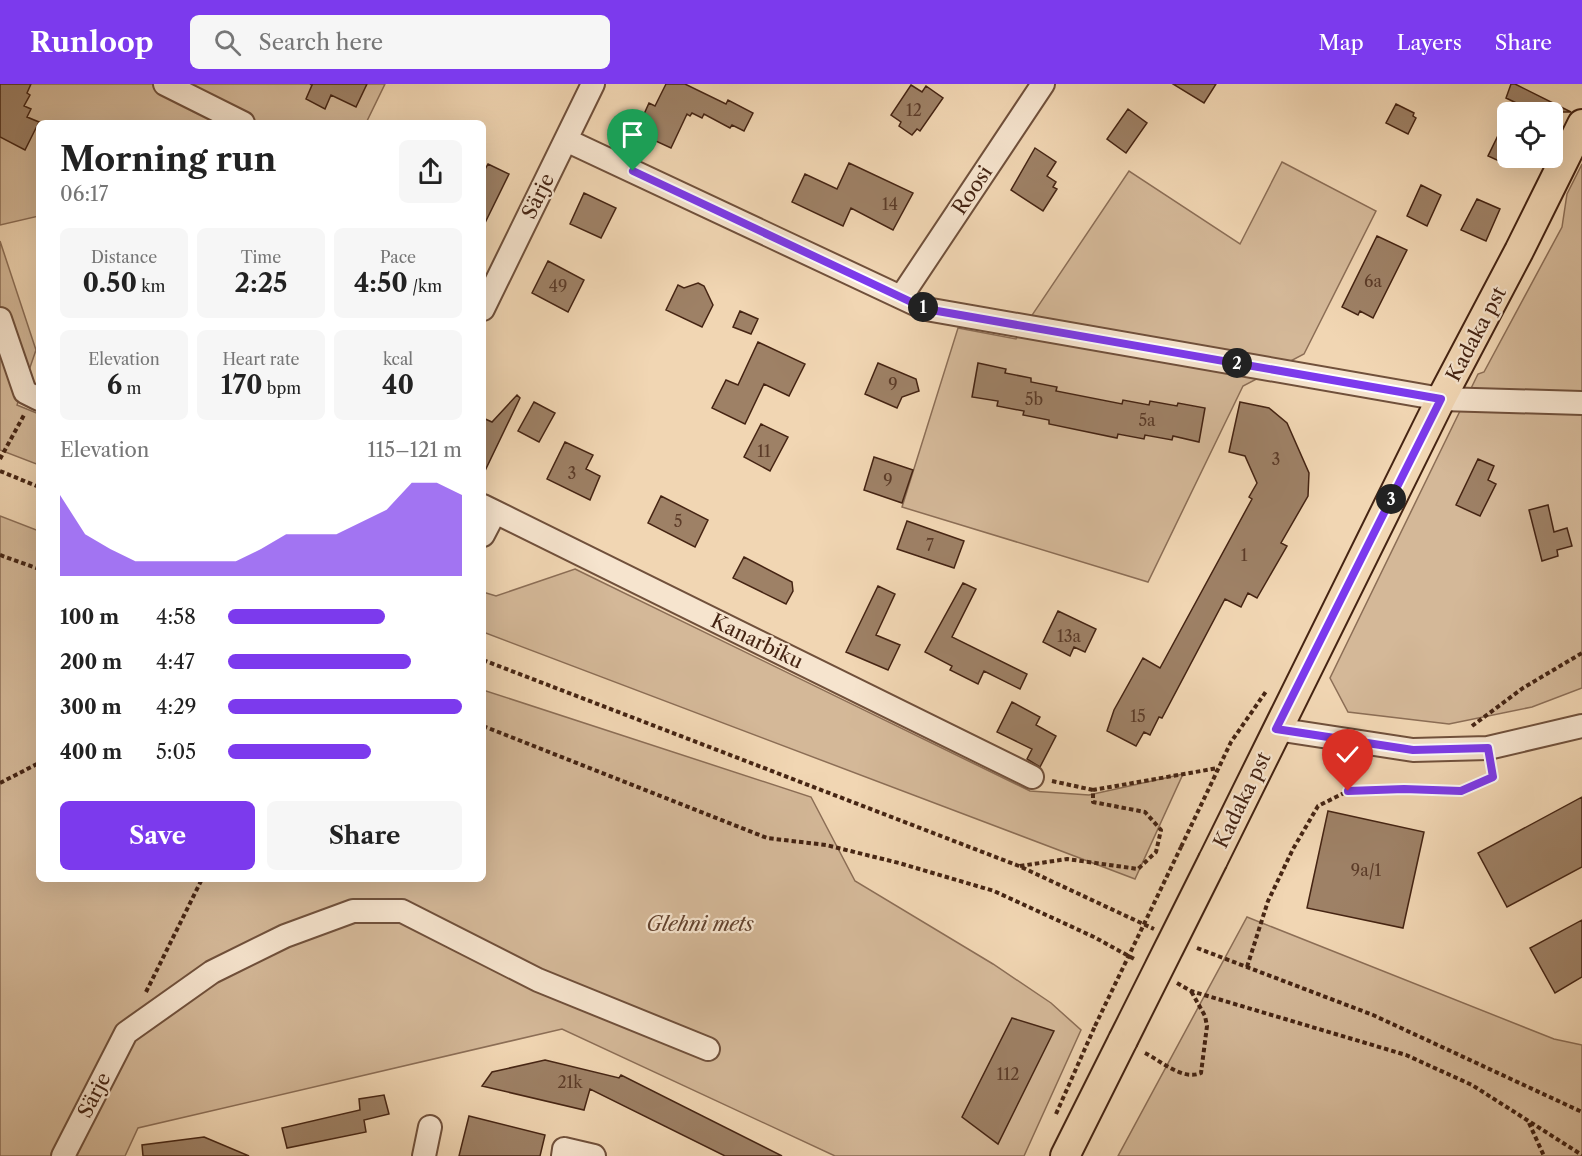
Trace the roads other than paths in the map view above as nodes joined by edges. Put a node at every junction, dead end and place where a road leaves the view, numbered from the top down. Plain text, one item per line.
1 (165, 84) edge
2 (593, 84) edge
3 (1043, 84) edge
4 (237, 120) edge
5 (1582, 124) edge
6 (566, 140) junction
7 (901, 297) junction
8 (486, 303) edge
9 (0, 319) edge
10 (1441, 399) junction
11 (30, 401) edge
12 (1582, 403) edge
13 (489, 509) edge
14 (1582, 726) edge
15 (1276, 729) junction
16 (1032, 777) road end
17 (708, 1050) dead end
18 (430, 1127) dead end
19 (63, 1156) edge
20 (424, 1156) edge
21 (563, 1156) edge
22 (594, 1156) edge
23 (1065, 1156) edge

1 - 4 street
2 - 6 street, Särje
3 - 7 street, Roosi
5 - 10 main road, Kadaka pst
6 - 7 street
6 - 8 street, Särje
7 - 10 street
9 - 11 street
10 - 12 street
10 - 15 main road, Kadaka pst
13 - 16 street, Kanarbiku
14 - 15 street
15 - 23 main road, Kadaka pst, bridge
17 - 19 street, Särje
18 - 20 street
21 - 22 street

